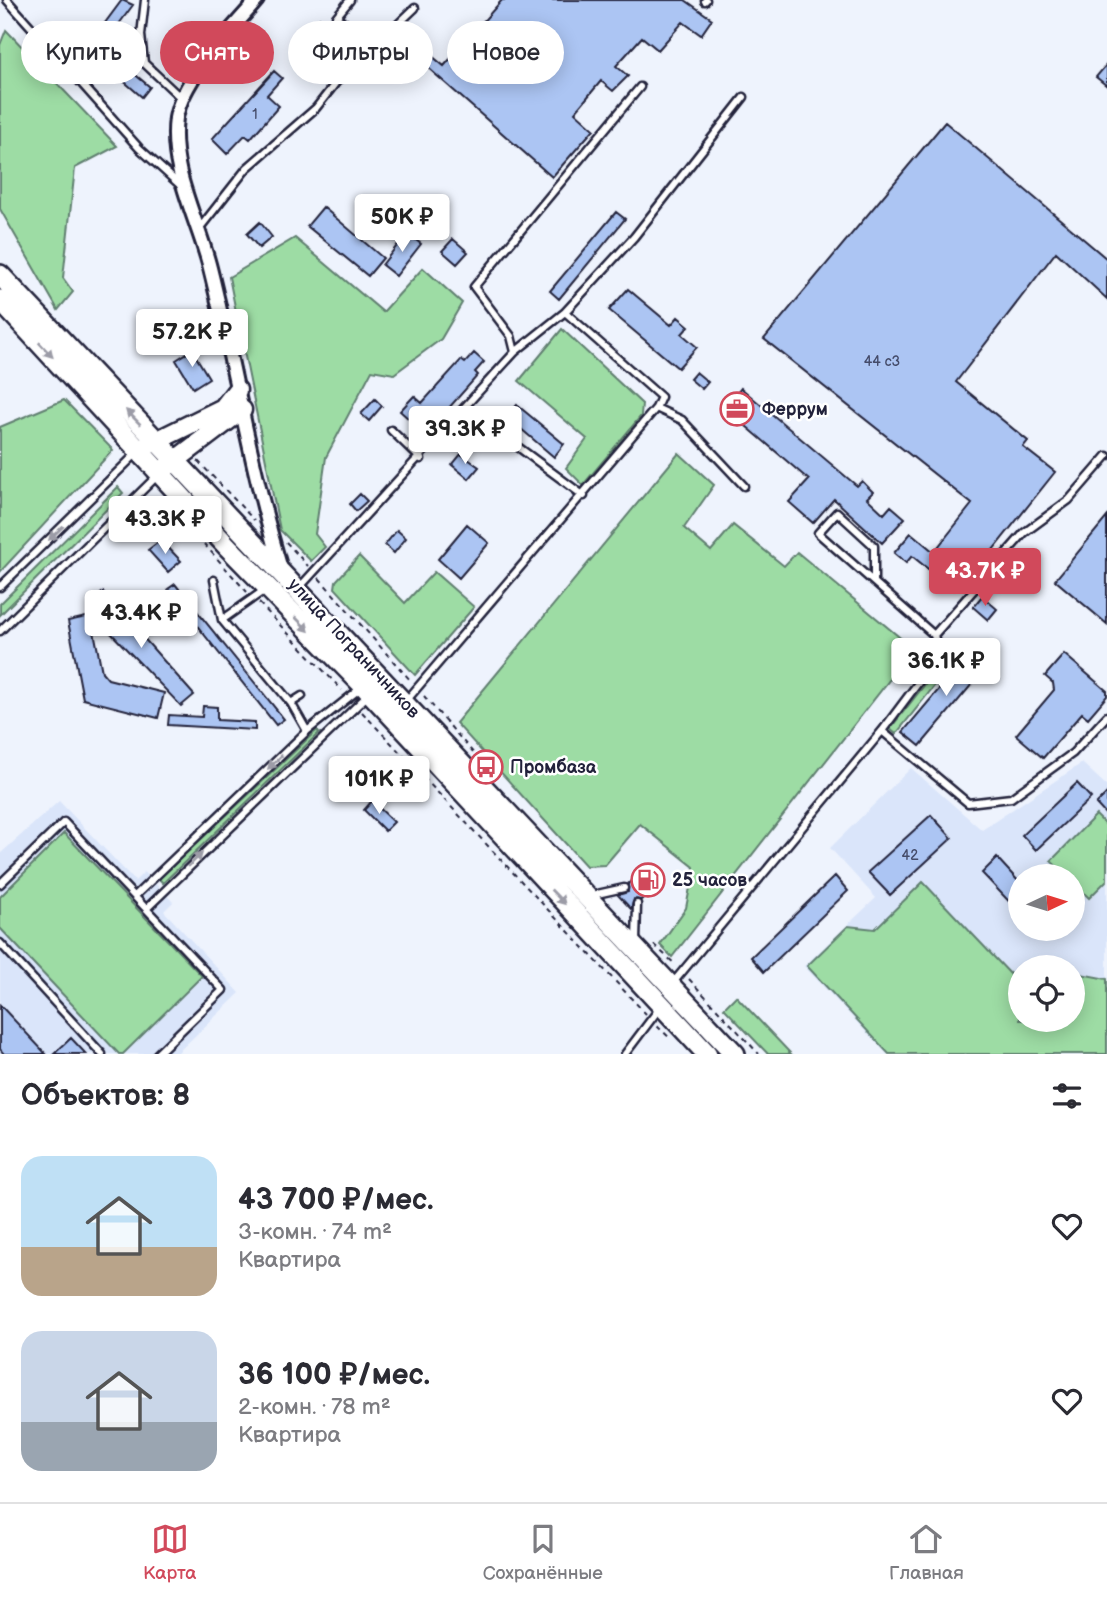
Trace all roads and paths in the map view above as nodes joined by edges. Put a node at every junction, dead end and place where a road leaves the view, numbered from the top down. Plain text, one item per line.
1 (145, 0) edge
2 (257, 0) edge
3 (350, 0) edge
4 (10, 1) edge
5 (415, 8) dead end
6 (342, 21) edge
7 (401, 21) edge
8 (335, 84) edge
9 (640, 87) dead end
10 (744, 97) dead end
11 (183, 99) junction
12 (184, 188) junction
13 (199, 229) junction
14 (0, 275) edge
15 (0, 300) edge
16 (565, 312) junction
17 (515, 352) junction
18 (237, 390) junction
19 (656, 408) junction
20 (242, 410) junction
21 (391, 430) dead end
22 (506, 438) dead end
23 (147, 445) junction
24 (1107, 456) edge
25 (421, 459) junction
26 (167, 466) junction
27 (744, 486) dead end
28 (583, 496) junction
29 (283, 540) dead end
30 (203, 541) dead end
31 (281, 570) junction
32 (316, 573) junction
33 (214, 580) dead end
34 (874, 582) junction
35 (0, 587) edge
36 (299, 589) junction
37 (260, 593) junction
38 (222, 620) junction
39 (0, 631) edge
40 (934, 635) junction
41 (411, 695) junction
42 (302, 696) dead end
43 (360, 696) junction
44 (291, 703) junction
45 (1107, 716) edge
46 (307, 731) junction
47 (882, 731) junction
48 (478, 759) dead end
49 (493, 797) junction
50 (483, 816) junction
51 (540, 848) junction
52 (526, 862) junction
53 (0, 884) edge
54 (624, 888) dead end
55 (136, 895) junction
56 (585, 897) junction
57 (637, 904) dead end
58 (147, 908) junction
59 (637, 939) junction
60 (0, 943) edge
61 (676, 978) junction
62 (657, 1012) junction
63 (678, 1045) dead end
64 (102, 1054) edge
65 (157, 1054) edge
66 (625, 1054) edge
67 (707, 1054) edge
68 (735, 1054) edge
69 (759, 1054) edge

1 - 11 lane
2 - 11 street
3 - 6 lane
4 - 12 lane
5 - 7 lane
8 - 13 lane
9 - 17 lane
10 - 16 lane
11 - 12 street
12 - 13 street
13 - 18 street
23 -> 14 main road, улица Пограничников
15 -> 23 main road, улица Пограничников
16 - 17 lane
16 - 19 lane
17 - 25 lane
18 - 20 street
18 - 23 main road
19 - 27 lane
19 - 28 lane
20 - 26 main road
20 - 31 street
21 - 25 lane
22 - 28 lane
23 - 26 main road, улица Пограничников
23 -> 35 lane
24 - 40 lane
25 - 32 lane
26 - 31 main road, улица Пограничников
26 - 37 main road, улица Пограничников
26 - 39 lane
28 - 41 lane
29 - 32 path
30 - 37 path
31 - 36 main road, улица Пограничников
32 - 36 lane
32 - 41 path
33 - 38 lane
34 - 34 lane
34 - 40 lane
36 - 41 main road, улица Пограничников
37 - 38 lane
37 -> 43 main road, улица Пограничников
37 - 43 path
38 - 44 lane
40 - 47 lane
41 - 48 path
41 - 49 main road, улица Пограничников
42 - 44 lane
43 - 46 lane
43 - 50 main road, улица Пограничников
58 -> 43 lane
43 - 62 path
44 - 46 lane
45 - 47 lane
46 -> 55 lane
47 - 61 lane
49 - 50 main road
49 - 51 main road, улица Пограничников
50 - 52 main road, улица Пограничников
51 - 52 main road
51 - 56 main road, улица Пограничников
52 -> 62 main road, улица Пограничников
53 - 55 lane
54 - 56 lane
55 - 58 lane
56 - 59 main road, улица Пограничников
57 - 59 lane
58 - 65 lane
59 - 61 main road, улица Пограничников
59 - 61 path
60 - 64 lane
61 - 68 main road, улица Пограничников
61 - 69 path
62 - 63 path
62 - 66 lane
62 - 67 main road, улица Пограничников

